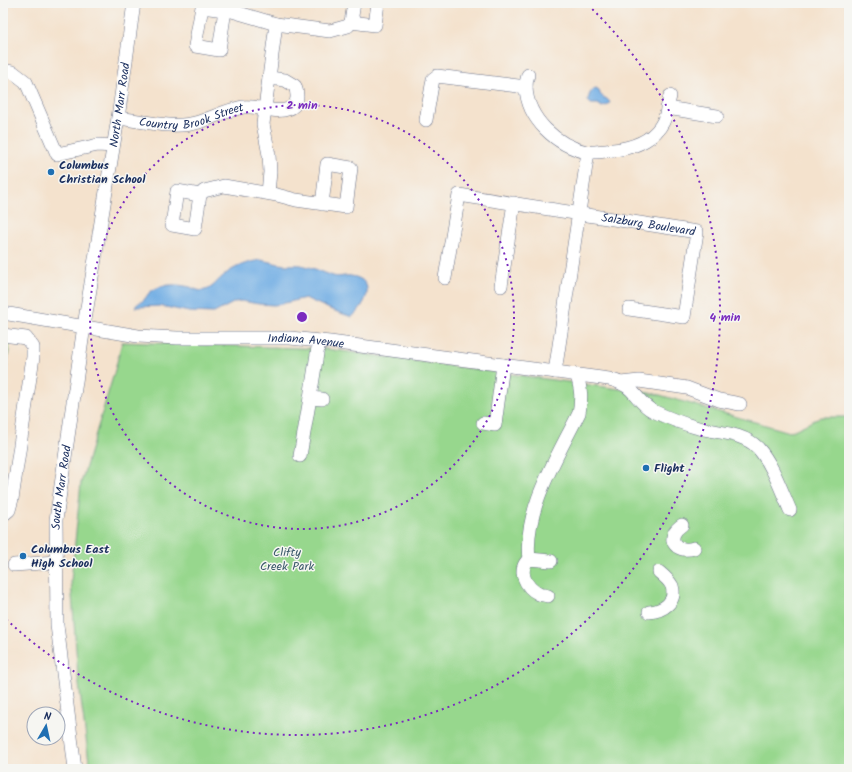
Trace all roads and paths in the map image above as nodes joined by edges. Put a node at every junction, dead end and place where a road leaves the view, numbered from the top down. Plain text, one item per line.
1 (134, 3) edge
2 (354, 3) edge
3 (378, 3) edge
4 (225, 10) dead end
5 (351, 22) junction
6 (276, 24) junction
7 (3, 70) edge
8 (269, 78) junction
9 (265, 109) junction
10 (717, 116) dead end
11 (118, 118) junction
12 (426, 120) dead end
13 (113, 146) junction
14 (588, 152) junction
15 (268, 193) junction
16 (200, 195) dead end
17 (514, 203) junction
18 (322, 204) dead end
19 (578, 214) junction
20 (445, 278) dead end
21 (501, 286) dead end
22 (629, 309) dead end
23 (3, 313) edge
24 (84, 326) junction
25 (3, 335) edge
26 (319, 341) junction
27 (503, 365) junction
28 (555, 372) junction
29 (577, 375) junction
30 (615, 381) junction
31 (740, 404) dead end
32 (483, 423) dead end
33 (300, 456) dead end
34 (9, 475) edge
35 (790, 510) dead end
36 (3, 515) edge
37 (682, 526) dead end
38 (694, 548) dead end
39 (529, 559) junction
40 (56, 562) junction
41 (550, 562) dead end
42 (14, 565) dead end
43 (659, 572) dead end
44 (548, 596) dead end
45 (649, 612) dead end
46 (75, 769) edge

1 - 11 street, North Marr Road
2 - 5 street
3 - 5 street
4 - 6 street
5 - 6 street
6 - 8 street
7 - 13 street
8 - 9 street
8 - 9 street, Country Brook Street
9 - 11 street, Country Brook Street
9 - 15 street
10 - 14 street
11 - 13 street, North Marr Road
12 - 14 street
13 - 24 street, North Marr Road
14 - 19 street
15 - 16 street
15 - 18 street
17 - 19 street, Salzburg Boulevard
17 - 20 street, Salzburg Boulevard
17 - 21 street
19 - 22 street, Salzburg Boulevard
19 - 28 street
23 - 24 street, Indiana Avenue
24 - 26 street, Indiana Avenue
24 - 40 street, South Marr Road
25 - 34 street
26 - 27 street, Indiana Avenue
26 - 33 street
27 - 28 street, Indiana Avenue
27 - 32 street
28 - 29 street, Indiana Avenue
29 - 30 street, Indiana Avenue
29 - 39 street
30 - 31 street, Indiana Avenue
30 - 35 street
34 - 36 street
37 - 38 street
39 - 41 street
39 - 44 street
40 - 42 street
40 - 46 street, South Marr Road
43 - 45 street

